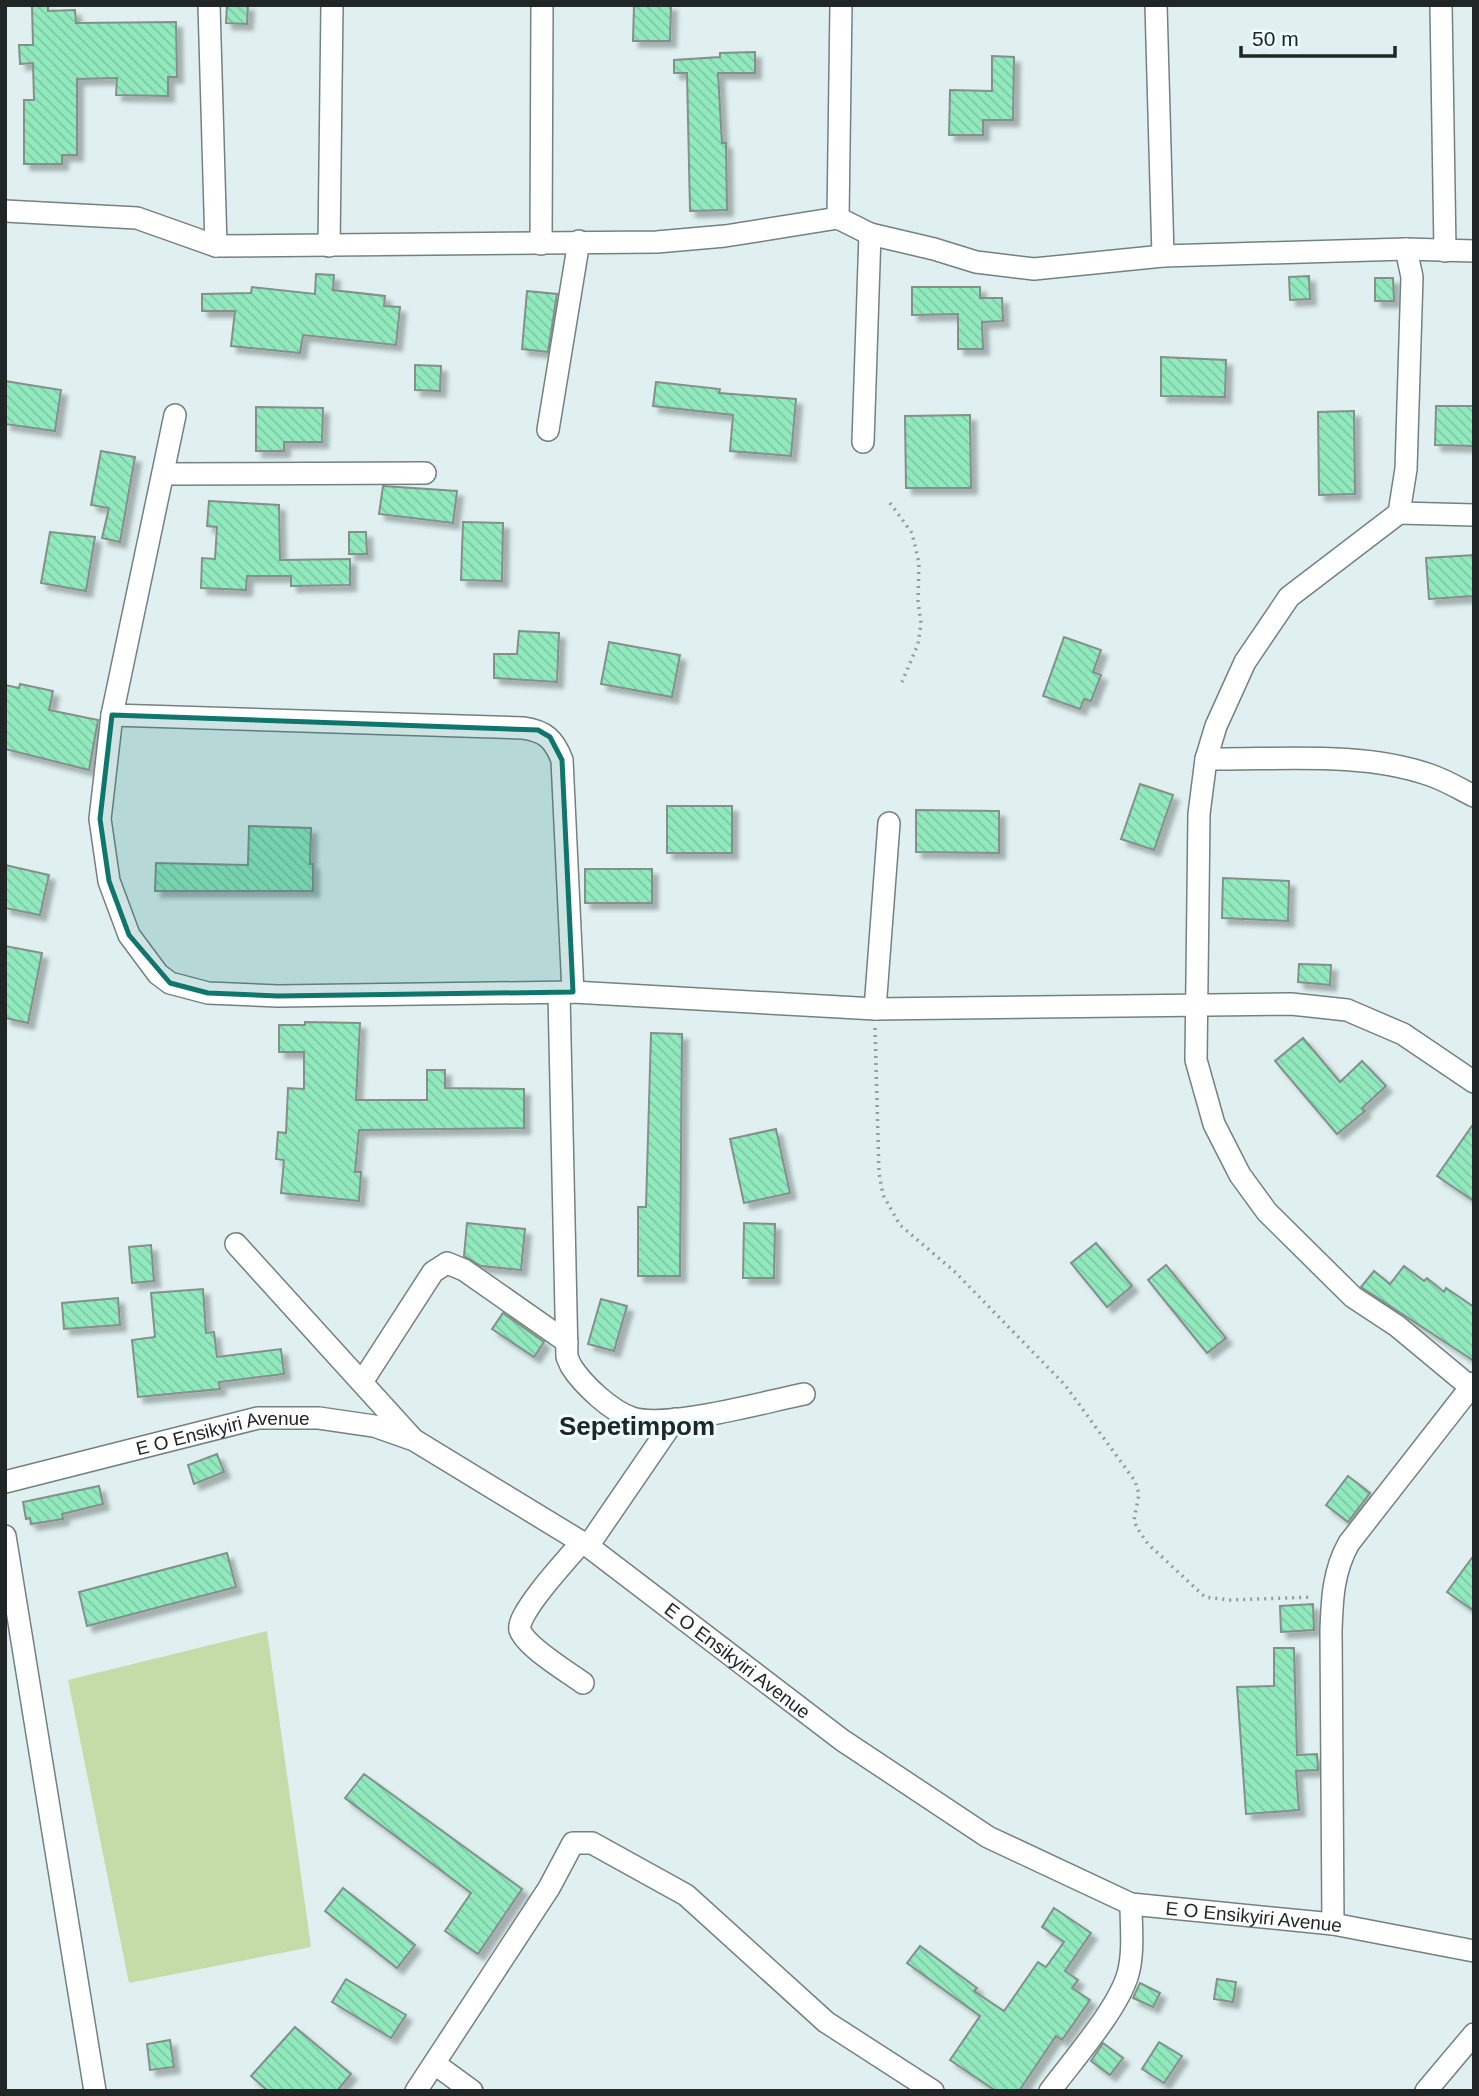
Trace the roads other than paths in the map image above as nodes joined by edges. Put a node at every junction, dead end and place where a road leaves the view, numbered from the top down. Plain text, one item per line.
1 (209, 5) edge
2 (332, 5) edge
3 (542, 5) edge
4 (841, 5) edge
5 (1156, 5) edge
6 (1441, 5) edge
7 (5, 211) edge
8 (838, 218) junction
9 (870, 234) junction
10 (579, 241) junction
11 (541, 244) junction
12 (329, 246) junction
13 (216, 247) junction
14 (1406, 248) junction
15 (1445, 251) junction
16 (1474, 251) edge
17 (1163, 256) junction
18 (175, 415) dead end
19 (548, 430) dead end
20 (863, 442) dead end
21 (425, 473) dead end
22 (165, 474) junction
23 (1399, 513) junction
24 (1474, 515) edge
25 (112, 715) junction
26 (1206, 759) junction
27 (1474, 796) edge
28 (889, 823) dead end
29 (566, 993) junction
30 (1195, 1003) junction
31 (875, 1009) junction
32 (1474, 1082) edge
33 (236, 1244) dead end
34 (567, 1342) junction
35 (362, 1382) junction
36 (1473, 1387) edge
37 (804, 1394) dead end
38 (675, 1419) junction
39 (414, 1440) junction
40 (5, 1482) edge
41 (5, 1536) edge
42 (585, 1544) junction
43 (583, 1683) dead end
44 (1131, 1904) junction
45 (1333, 1924) junction
46 (1474, 1951) edge
47 (1474, 2035) edge
48 (435, 2064) junction
49 (95, 2091) edge
50 (416, 2091) edge
51 (472, 2091) edge
52 (933, 2091) edge
53 (1050, 2091) edge
54 (1426, 2091) edge

1 - 13 street
2 - 12 street
3 - 11 street
4 - 8 street
5 - 17 street
6 - 15 street
7 - 13 street
8 - 9 street
8 - 10 street
9 - 17 street
9 - 20 street
10 - 11 street
10 - 19 street
11 - 12 street
12 - 13 street
14 - 15 street
14 - 17 street
14 - 23 street
15 - 16 street
18 - 22 street
21 - 22 street
22 - 25 street
23 - 24 street
23 - 26 street
25 - 29 street
25 - 29 street
26 - 27 street
26 - 30 street
28 - 31 street
29 - 31 street
29 - 34 street
30 - 31 street
30 - 32 street
30 - 36 street
33 - 35 street
34 - 35 street
34 - 38 street
35 - 39 street
36 - 45 street
37 - 38 street
38 - 42 street
39 - 40 street, E O Ensikyiri Avenue
39 - 42 street, E O Ensikyiri Avenue
41 - 49 street
42 - 43 street
42 - 44 street, E O Ensikyiri Avenue
44 - 45 street, E O Ensikyiri Avenue
44 - 53 street
45 - 46 street, E O Ensikyiri Avenue
47 - 54 street
48 - 50 street
48 - 51 street
48 - 52 street

